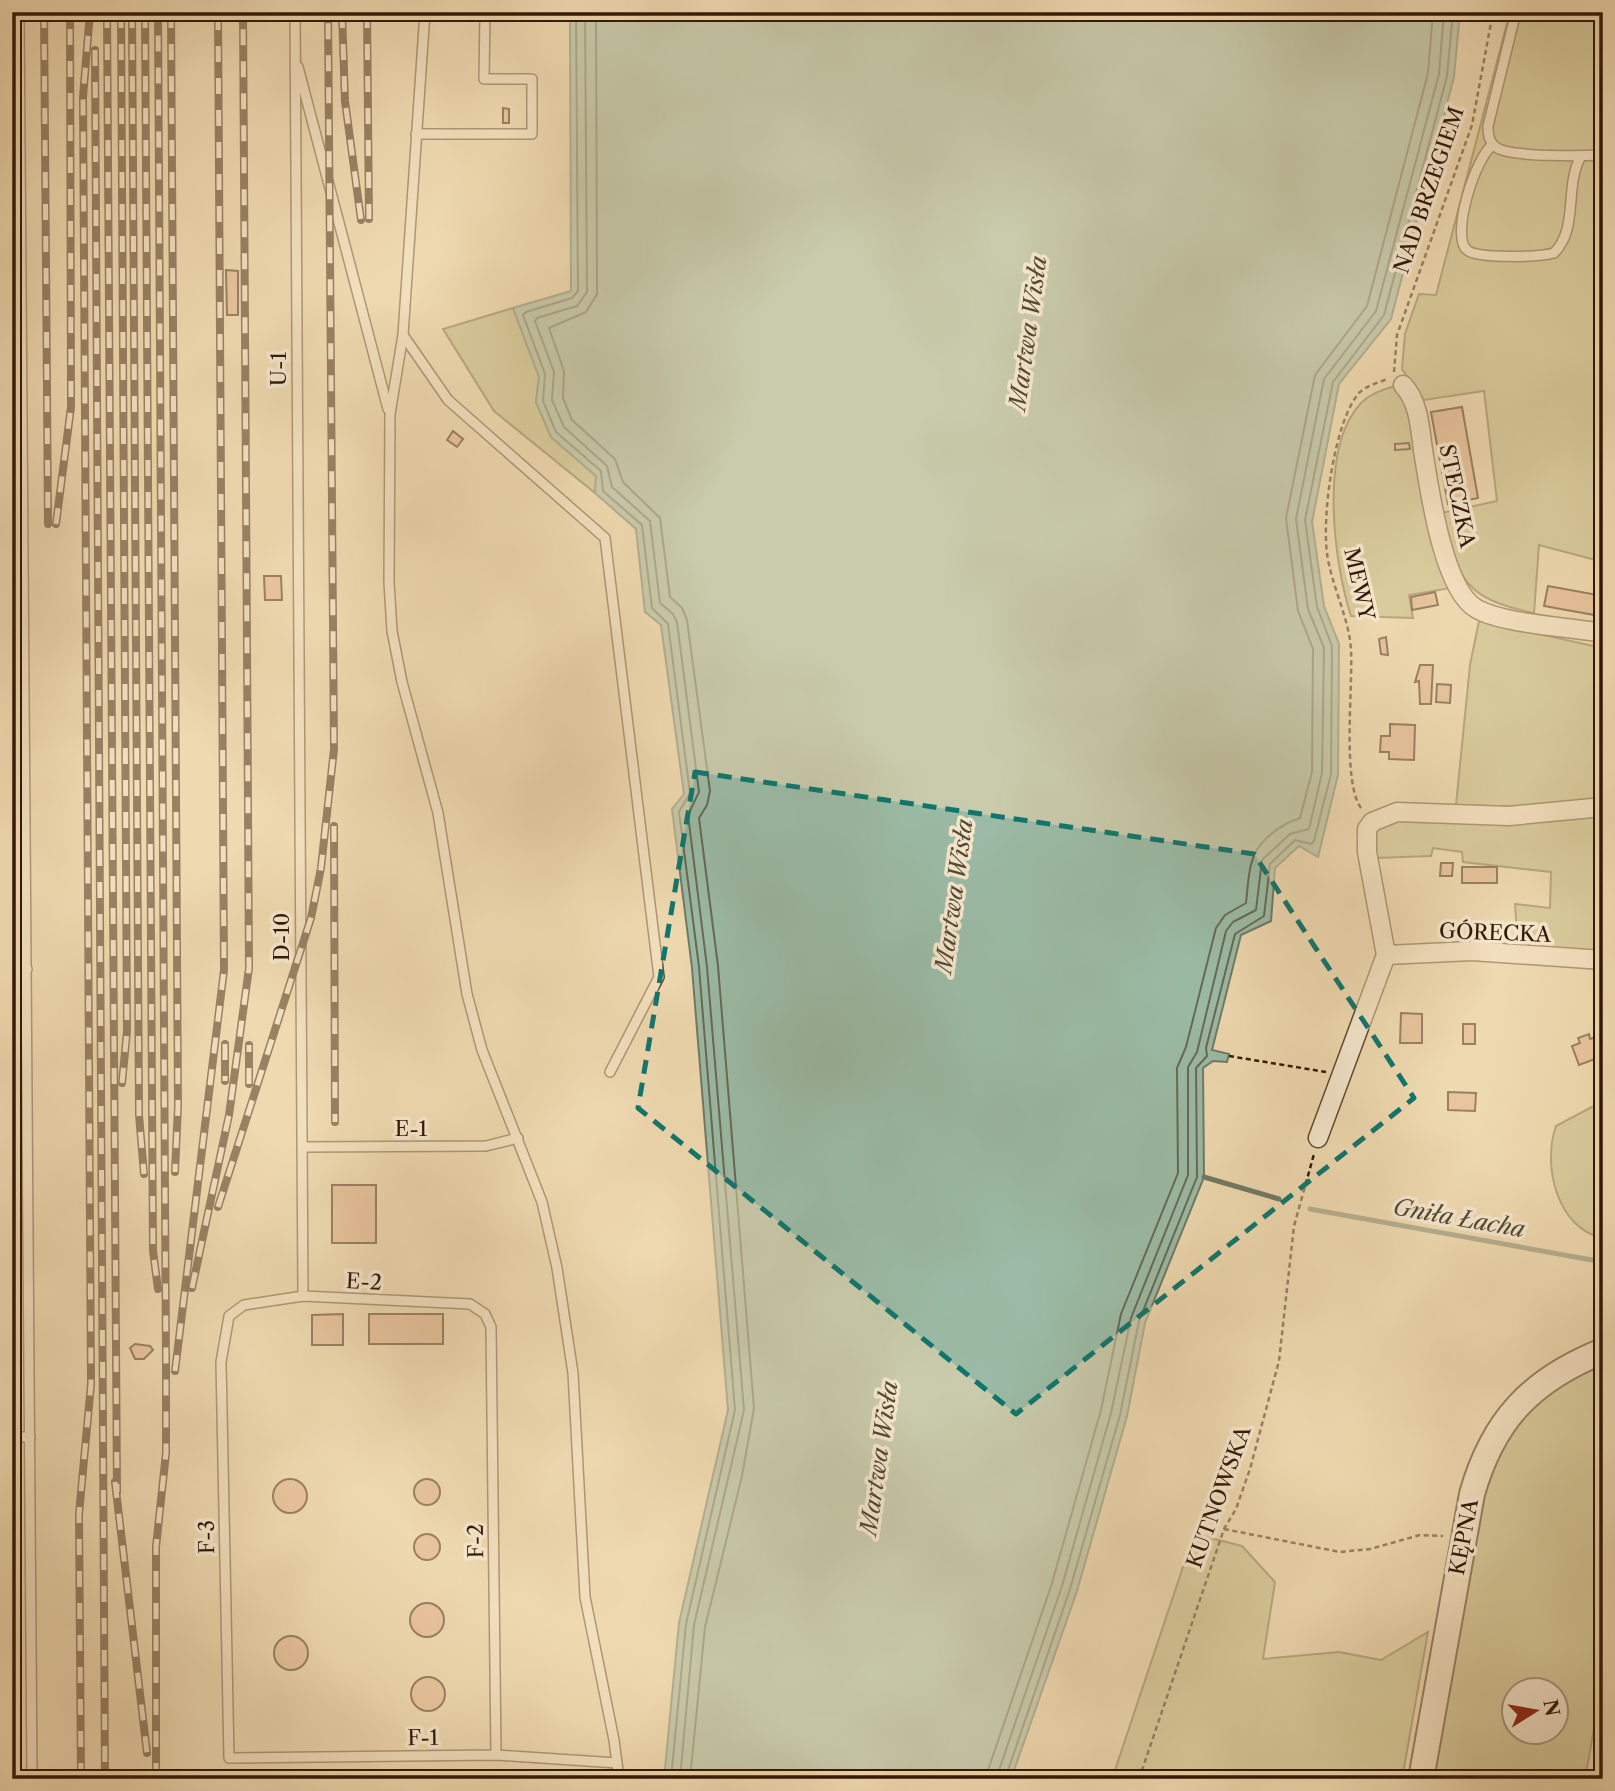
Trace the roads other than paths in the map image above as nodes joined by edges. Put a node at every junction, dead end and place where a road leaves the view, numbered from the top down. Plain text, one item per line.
1 (19, 12) edge
2 (295, 12) edge
3 (425, 12) edge
4 (485, 12) edge
5 (1516, 12) edge
6 (295, 55) junction
7 (416, 134) junction
8 (1493, 145) junction
9 (1603, 155) edge
10 (1581, 156) junction
11 (17, 170) edge
12 (403, 335) junction
13 (1398, 381) road end
14 (390, 414) junction
15 (12, 418) edge
16 (23, 418) junction
17 (1603, 633) edge
18 (12, 672) edge
19 (25, 672) junction
20 (298, 726) joint
21 (1603, 807) edge
22 (1386, 955) junction
23 (1603, 960) edge
24 (12, 970) edge
25 (27, 970) junction
26 (610, 1072) dead end
27 (518, 1138) junction
28 (1318, 1138) road end
29 (303, 1147) junction
30 (303, 1296) junction
31 (229, 1316) joint
32 (491, 1327) joint
33 (1603, 1352) edge
34 (12, 1437) edge
35 (30, 1437) junction
36 (496, 1755) junction
37 (229, 1758) joint
38 (617, 1763) junction
39 (32, 1779) edge
40 (619, 1779) edge
41 (1421, 1779) edge

1 - 11 lane
2 - 6 lane, U-1
3 - 7 lane
4 - 7 lane
5 - 8 lane
6 - 14 lane
6 - 20 lane, U-1
7 - 12 lane
8 - 10 lane
8 - 10 lane
9 - 10 lane
11 - 16 lane
12 - 14 lane
12 - 26 lane
13 - 17 street, STECZKA
14 - 27 lane
15 - 16 lane
16 - 19 lane
18 - 19 lane
19 - 25 lane
20 - 29 lane, D-10
21 - 22 street
22 - 23 street, GÓRECKA
22 - 28 street
24 - 25 lane
25 - 35 lane
27 - 29 lane, E-1
27 - 38 lane
29 - 30 lane, D-10
30 - 31 lane, E-2
30 - 32 lane, E-2
31 - 37 lane, F-3
32 - 36 lane, F-2
33 - 41 street, KĘPNA
34 - 35 lane
35 - 39 lane
36 - 37 lane, F-1
36 - 38 lane, F-1
38 - 40 lane

